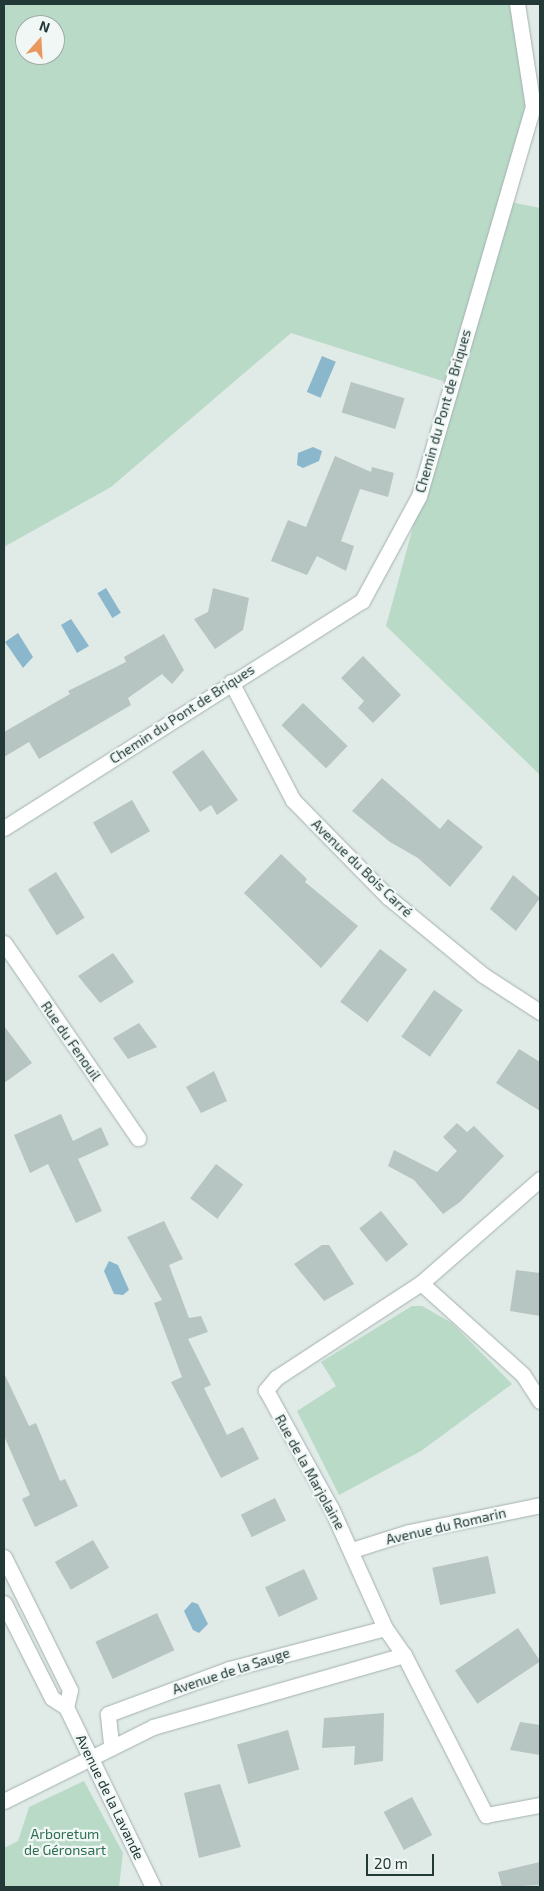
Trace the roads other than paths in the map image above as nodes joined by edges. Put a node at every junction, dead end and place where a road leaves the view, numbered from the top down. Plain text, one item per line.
1 (517, 4) edge
2 (231, 682) junction
3 (4, 828) edge
4 (4, 943) edge
5 (540, 1012) edge
6 (138, 1138) dead end
7 (540, 1179) edge
8 (421, 1283) junction
9 (540, 1401) edge
10 (540, 1505) edge
11 (352, 1550) junction
12 (4, 1557) edge
13 (4, 1603) edge
14 (385, 1628) junction
15 (404, 1655) junction
16 (66, 1707) junction
17 (111, 1744) junction
18 (90, 1754) junction
19 (4, 1801) edge
20 (540, 1805) edge
21 (153, 1887) edge

1 - 2 street, Chemin du Pont de Briques
2 - 3 street, Chemin du Pont de Briques
2 - 5 street, Avenue du Bois Carré
4 - 6 street, Rue du Fenouil
7 - 8 street, Rue de la Marjolaine
8 - 9 street
8 - 11 street, Rue de la Marjolaine
10 - 11 street, Avenue du Romarin
11 - 14 street, Rue de la Marjolaine
12 - 16 street, Avenue de la Lavande
13 - 16 street, Avenue de la Lavande
14 - 15 street, Rue de la Marjolaine
14 - 17 street, Avenue de la Sauge
15 - 17 street
15 - 20 street, Rue de la Marjolaine
16 - 18 street, Avenue de la Lavande
17 - 18 street
18 - 19 street
18 - 21 street, Avenue de la Lavande

